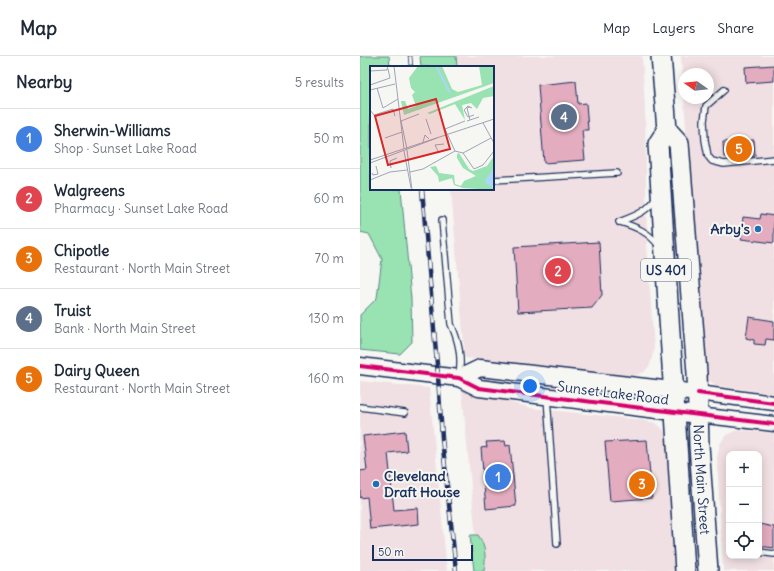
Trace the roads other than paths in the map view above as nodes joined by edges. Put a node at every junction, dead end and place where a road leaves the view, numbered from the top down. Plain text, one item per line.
1 (662, 56) edge
2 (724, 90) dead end
3 (667, 130) junction
4 (774, 159) edge
5 (617, 173) dead end
6 (494, 180) edge
7 (660, 186) junction
8 (442, 220) dead end
9 (665, 254) junction
10 (360, 366) edge
11 (459, 378) junction
12 (673, 390) junction
13 (698, 393) junction
14 (547, 396) junction
15 (774, 403) edge
16 (360, 407) edge
17 (674, 412) junction
18 (405, 413) dead end
19 (698, 415) junction
20 (774, 424) edge
21 (557, 544) dead end
22 (762, 552) edge
23 (774, 554) edge
24 (685, 571) edge
25 (708, 571) edge

1 - 3 highway
2 - 4 lane
3 - 7 highway, North Main Street / US 401
3 - 13 highway, North Main Street / US 401
5 - 6 lane
7 - 9 highway, North Main Street / US 401
7 - 9 lane
8 - 11 lane
9 - 12 highway, North Main Street / US 401
10 - 11 main road, Sunset Lake Road
11 - 12 main road, Sunset Lake Road
11 - 14 main road, Sunset Lake Road
12 - 13 main road, Sunset Lake Road
12 - 17 highway, North Main Street / US 401
13 - 15 street
13 - 19 highway, North Main Street / US 401
14 - 17 main road, Sunset Lake Road
14 - 21 lane
16 - 18 lane
17 - 19 main road, Sunset Lake Road
17 - 24 highway, North Main Street / US 401
19 - 20 street
19 - 25 highway, North Main Street / US 401
22 - 23 lane

